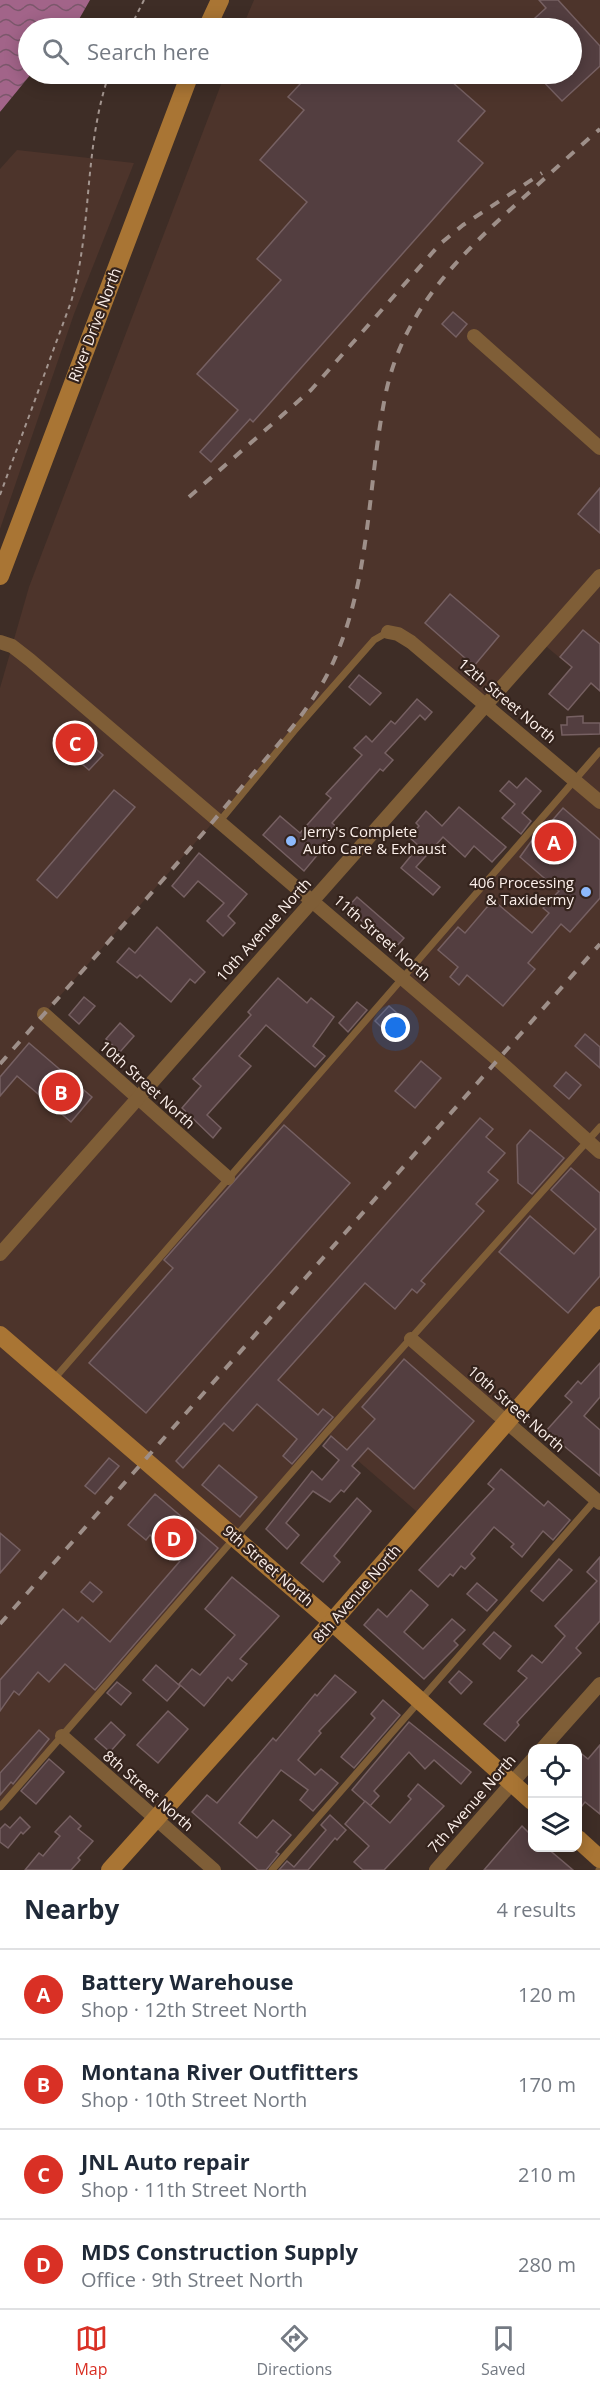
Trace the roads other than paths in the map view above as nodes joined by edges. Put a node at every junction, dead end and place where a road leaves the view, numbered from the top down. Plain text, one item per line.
1 (220, 0) edge
2 (212, 18) edge
3 (186, 84) edge
4 (474, 336) dead end
5 (600, 448) edge
6 (0, 576) edge
7 (600, 576) edge
8 (388, 632) joint
9 (0, 642) edge
10 (486, 704) junction
11 (600, 751) edge
12 (574, 780) junction
13 (600, 802) edge
14 (219, 822) junction
15 (313, 900) junction
16 (403, 978) junction
17 (44, 1014) dead end
18 (136, 1098) junction
19 (600, 1127) edge
20 (588, 1141) junction
21 (600, 1152) edge
22 (228, 1179) junction
23 (0, 1254) edge
24 (600, 1315) edge
25 (0, 1335) edge
26 (411, 1339) junction
27 (53, 1381) junction
28 (506, 1422) junction
29 (599, 1500) edge
30 (236, 1538) junction
31 (332, 1622) junction
32 (600, 1684) edge
33 (419, 1700) junction
34 (62, 1737) junction
35 (547, 1744) edge
36 (528, 1765) edge
37 (512, 1783) junction
38 (529, 1798) edge
39 (0, 1807) edge
40 (155, 1819) junction
41 (582, 1842) edge
42 (600, 1858) edge
43 (110, 1870) edge
44 (214, 1870) edge
45 (272, 1870) edge
46 (436, 1870) edge

1 - 2 main road
3 - 6 main road, River Drive North
4 - 5 street
7 - 10 street, 10th Avenue North
8 - 10 street, 12th Street North
8 - 14 lane
9 - 14 street, 11th Street North
10 - 12 street, 12th Street North
10 - 15 street, 10th Avenue North
11 - 12 lane
12 - 13 street, 12th Street North
12 - 16 lane
14 - 15 street, 11th Street North
15 - 16 street, 11th Street North
15 - 18 street, 10th Avenue North
16 - 20 street, 11th Street North
16 - 22 lane
17 - 18 street, 10th Street North
18 - 22 street, 10th Street North
18 - 23 street, 10th Avenue North
19 - 20 lane
20 - 21 street, 11th Street North
20 - 26 lane
22 - 27 lane
24 - 28 main road, 8th Avenue North
25 - 27 main road, 9th Street North
26 - 28 street, 10th Street North
26 - 30 lane
27 - 30 main road, 9th Street North
28 - 29 street, 10th Street North
28 - 31 main road, 8th Avenue North
29 - 33 lane
30 - 31 main road, 9th Street North
30 - 34 lane
31 - 33 main road, 9th Street North
31 - 40 main road, 8th Avenue North
32 - 35 street
33 - 37 main road, 9th Street North
33 - 45 lane
34 - 39 lane
34 - 40 street, 8th Street North
36 - 37 street, 7th Avenue North
37 - 38 main road, 9th Street North
37 - 46 street, 7th Avenue North
40 - 43 main road, 8th Avenue North
40 - 44 street, 8th Street North
41 - 42 main road

